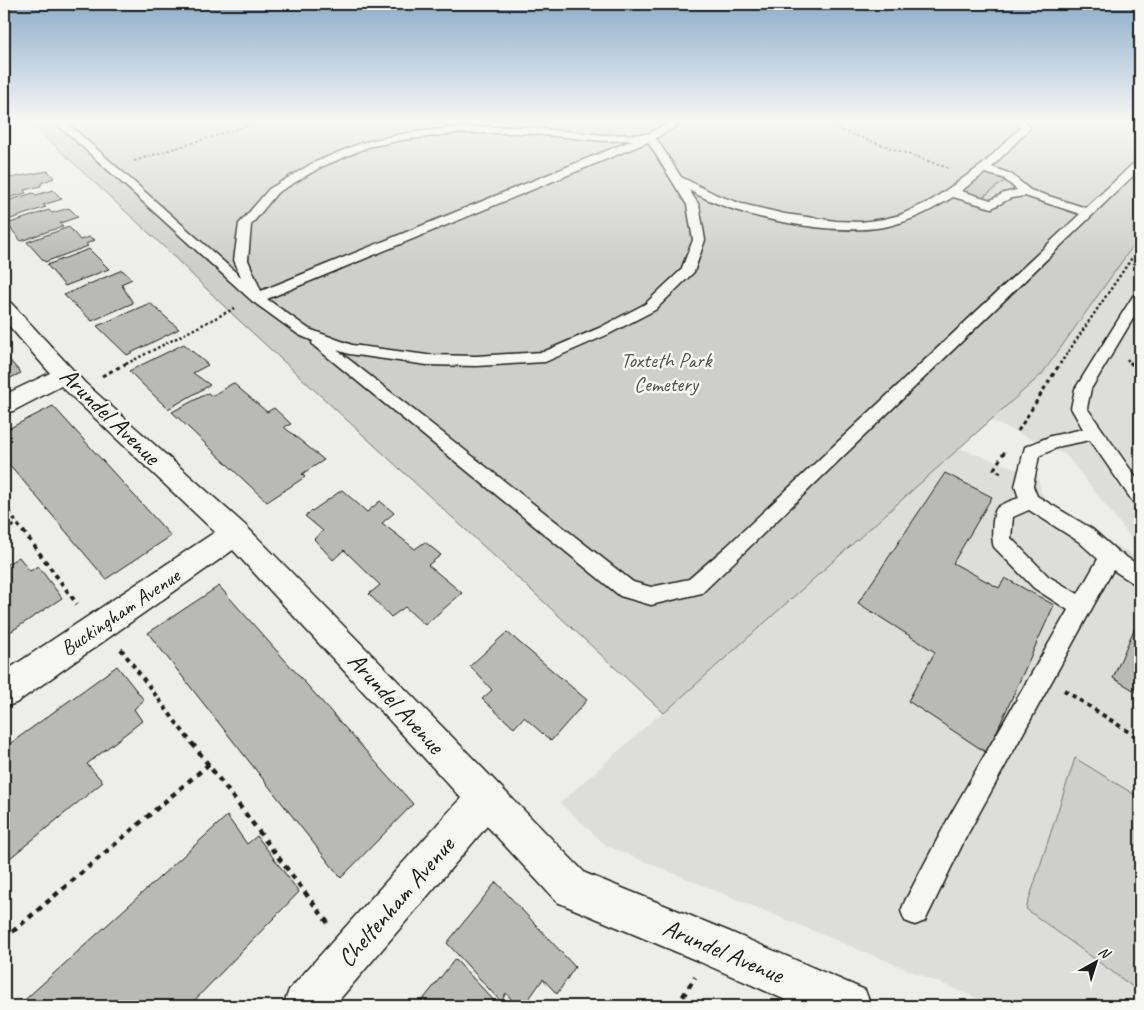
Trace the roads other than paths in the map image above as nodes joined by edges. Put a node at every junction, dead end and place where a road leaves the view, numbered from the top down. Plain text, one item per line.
1 (113, 168) edge
2 (311, 168) edge
3 (574, 168) edge
4 (669, 168) edge
5 (982, 168) joint
6 (1135, 168) edge
7 (675, 178) junction
8 (950, 192) junction
9 (1026, 192) junction
10 (1088, 213) junction
11 (1140, 296) edge
12 (257, 298) junction
13 (4, 306) edge
14 (304, 332) junction
15 (71, 382) junction
16 (4, 405) edge
17 (1094, 433) junction
18 (1027, 494) junction
19 (1140, 497) edge
20 (235, 533) junction
21 (1110, 557) junction
22 (1140, 577) edge
23 (1081, 607) junction
24 (4, 691) edge
25 (486, 798) junction
26 (915, 911) dead end
27 (305, 1006) edge
28 (849, 1006) edge

1 - 12 lane
2 - 12 lane
3 - 12 lane
4 - 7 lane
5 - 8 lane
5 - 9 lane
6 - 10 lane
7 - 8 lane
7 - 14 lane
8 - 9 lane
9 - 10 lane
10 - 14 lane
11 - 17 lane
12 - 14 lane
13 - 15 street, Arundel Avenue
15 - 16 street
15 - 20 street, Arundel Avenue
17 - 18 lane
17 - 19 lane
18 - 21 lane
18 - 23 lane
20 - 24 street, Buckingham Avenue
20 - 25 street, Arundel Avenue
21 - 22 lane
21 - 23 lane
23 - 26 lane
25 - 27 street, Cheltenham Avenue
25 - 28 street, Arundel Avenue

